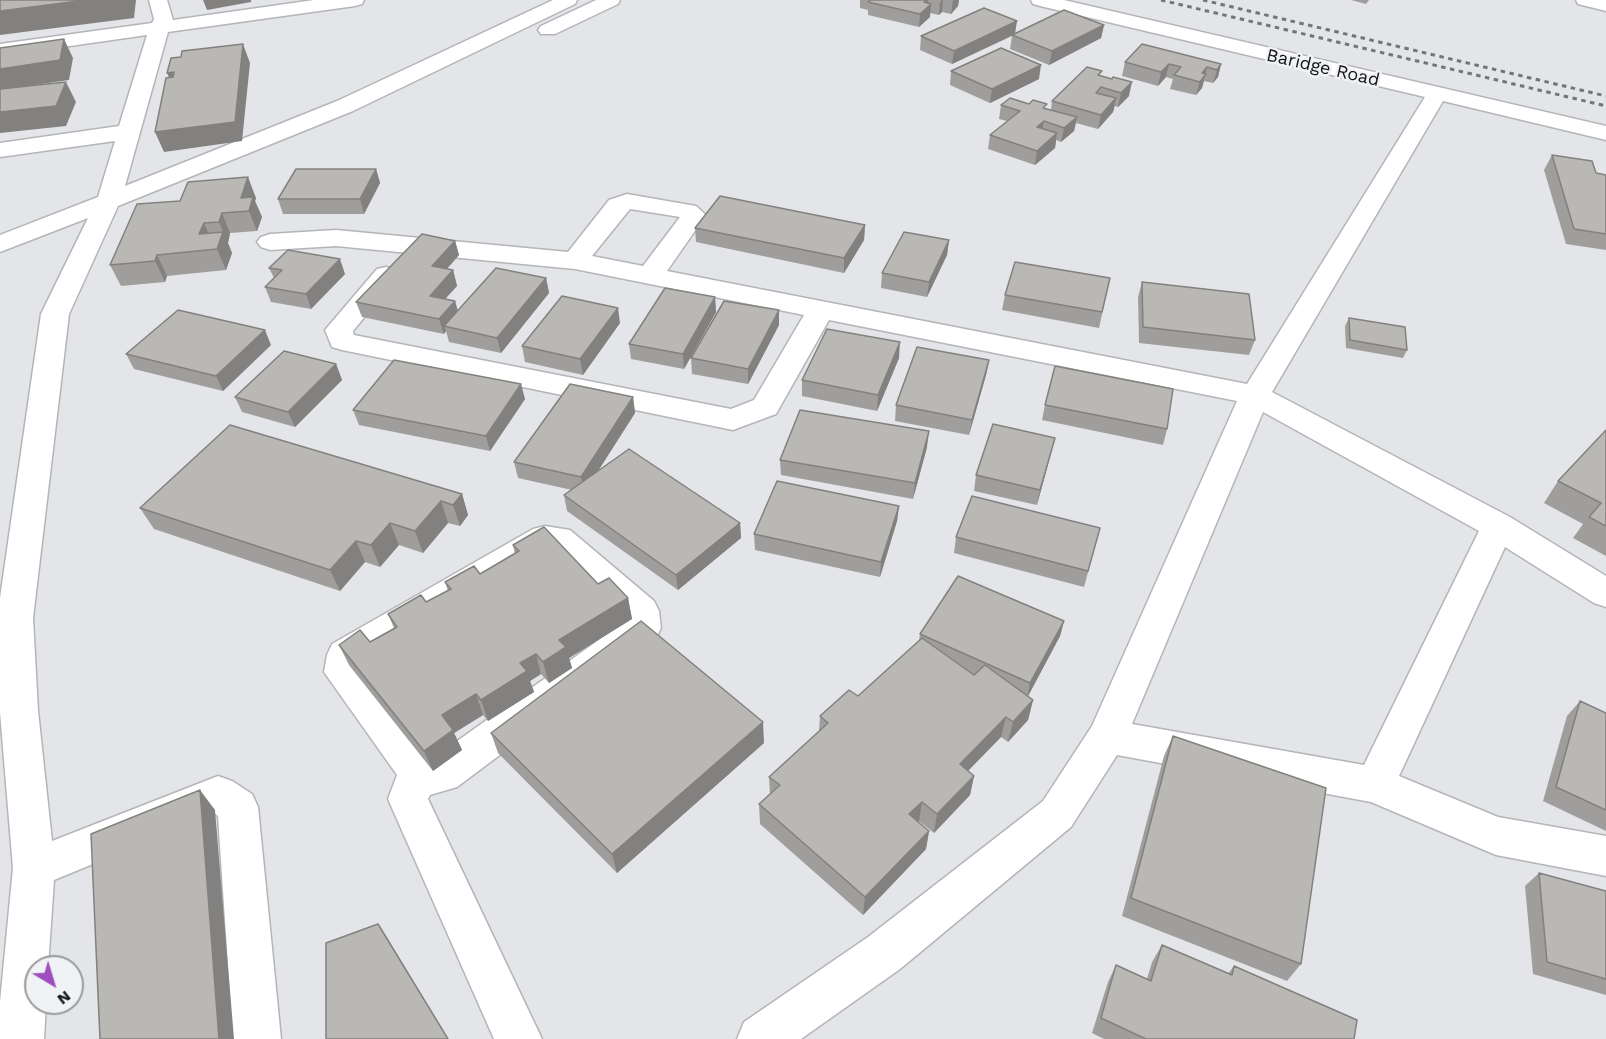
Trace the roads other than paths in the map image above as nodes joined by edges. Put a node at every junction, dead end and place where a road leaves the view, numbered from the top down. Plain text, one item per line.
1 (355, 0) edge
2 (568, 0) edge
3 (611, 0) edge
4 (1040, 0) edge
5 (1585, 0) edge
6 (1606, 5) edge
7 (160, 15) edge
8 (0, 39) edge
9 (0, 50) edge
10 (1437, 94) junction
11 (128, 132) junction
12 (1606, 133) edge
13 (0, 150) edge
14 (106, 207) junction
15 (270, 242) dead end
16 (0, 244) edge
17 (413, 244) junction
18 (575, 261) junction
19 (650, 278) junction
20 (820, 311) junction
21 (1255, 395) junction
22 (1498, 526) junction
23 (1606, 593) edge
24 (9, 714) edge
25 (1107, 736) junction
26 (418, 772) junction
27 (1375, 785) junction
28 (1606, 856) edge
29 (34, 868) junction
30 (20, 1039) edge
31 (257, 1039) edge
32 (518, 1039) edge
33 (761, 1039) edge

1 - 7 street
2 - 14 street
3 - 14 street
4 - 10 street, Baridge Road
5 - 6 street
7 - 8 street
7 - 9 street
7 - 11 street
10 - 12 street, Baridge Road
10 - 21 street
11 - 13 street
11 - 14 street
14 - 16 street
14 - 24 street
15 - 17 street
17 - 18 street
17 - 20 street
18 - 19 street
18 - 19 street
19 - 20 street
20 - 21 street
21 - 22 street
21 - 25 street
22 - 23 street
22 - 27 street
24 - 29 street
25 - 27 street
25 - 33 street
26 - 26 street
26 - 32 street
27 - 28 street
29 - 30 street
29 - 31 street

